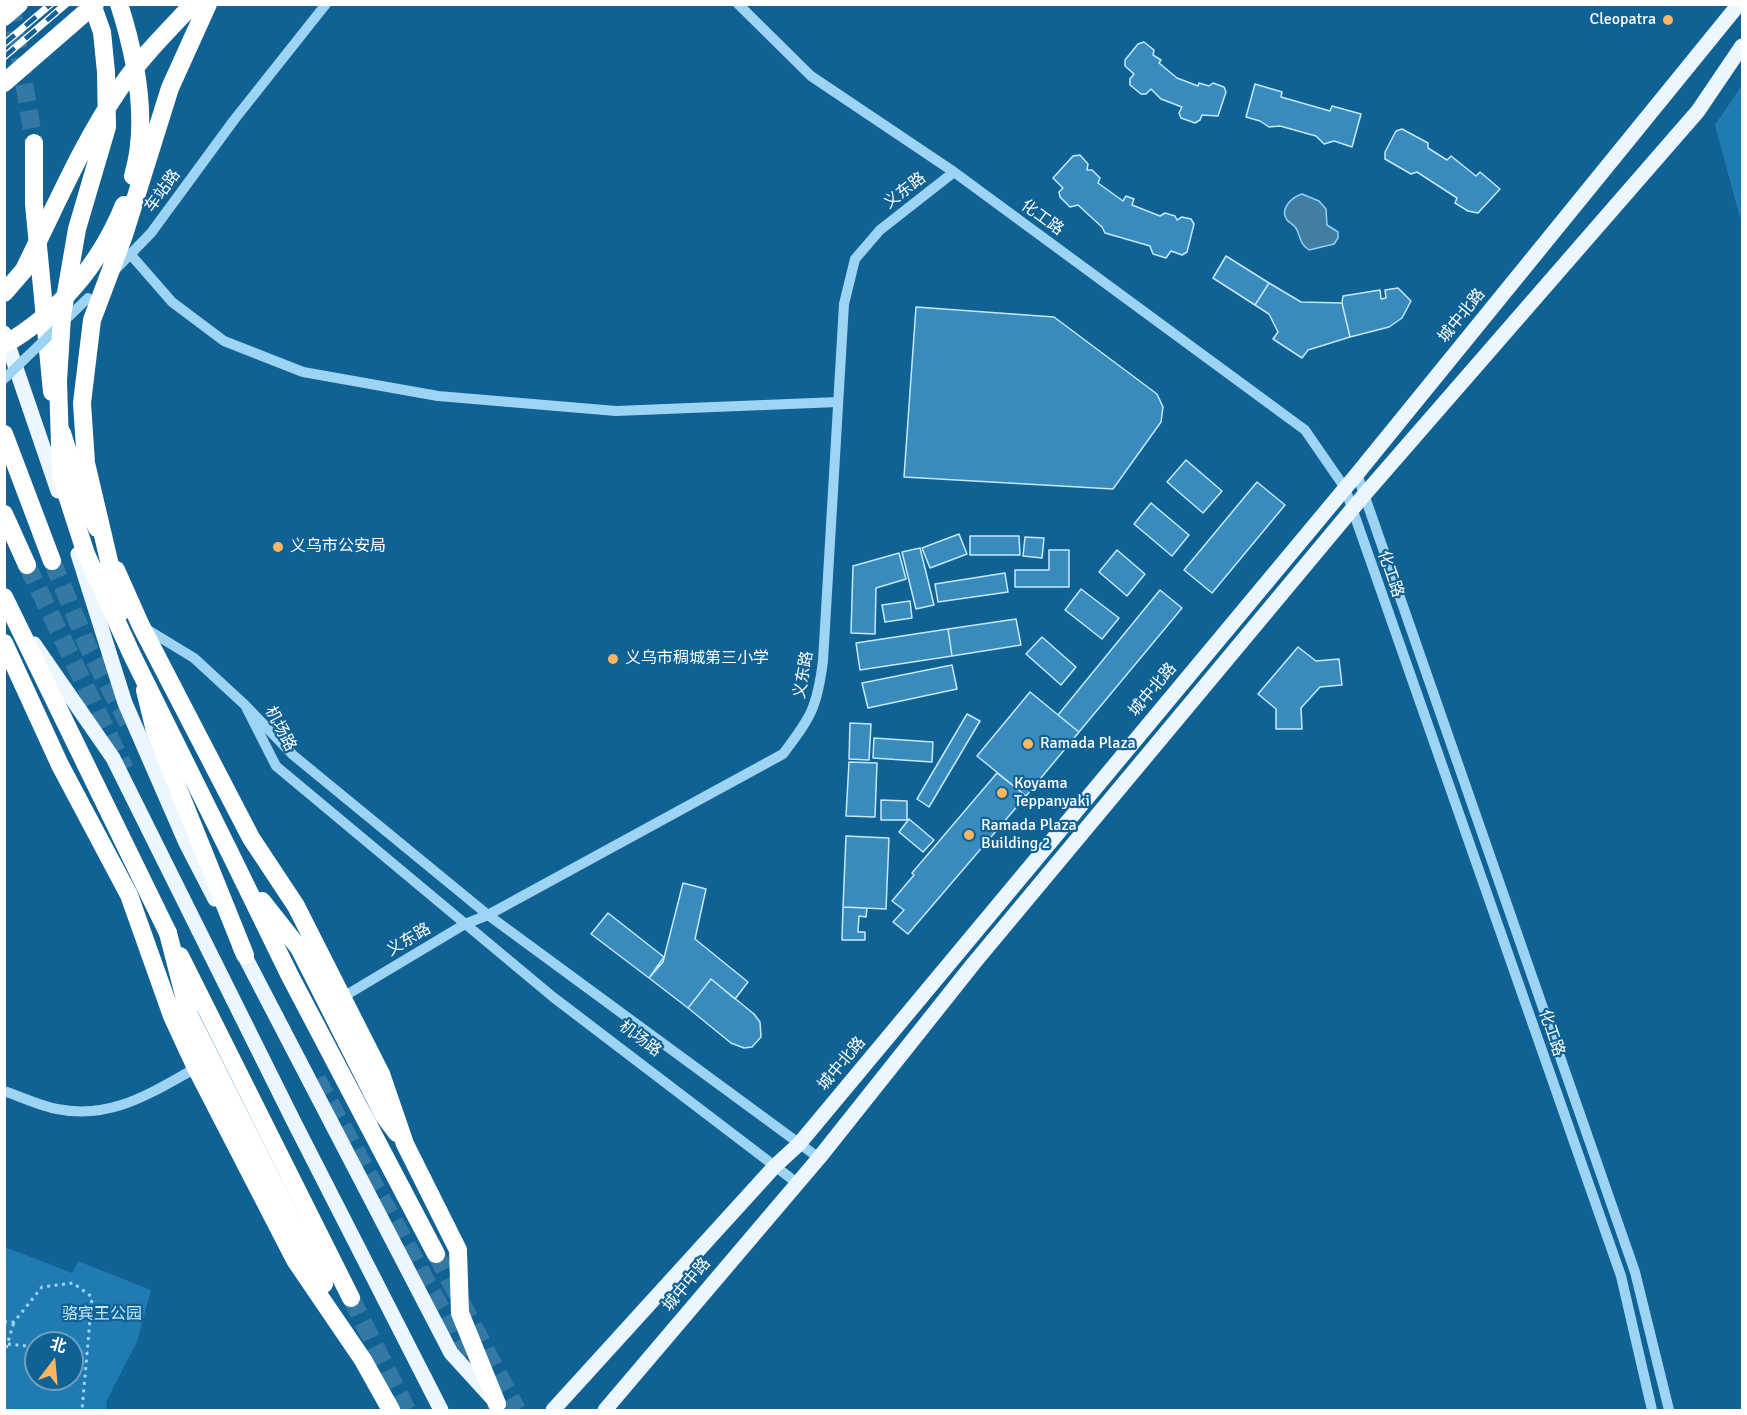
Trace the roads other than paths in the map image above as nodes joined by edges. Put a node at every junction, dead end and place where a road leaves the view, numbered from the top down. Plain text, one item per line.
1 (19, 4) edge
2 (93, 4) edge
3 (119, 4) edge
4 (193, 4) edge
5 (208, 4) edge
6 (326, 4) edge
7 (738, 4) edge
8 (1739, 4) edge
9 (4, 17) edge
10 (1743, 46) edge
11 (4, 83) edge
12 (34, 143) tunnel mouth
13 (954, 172) junction
14 (131, 255) junction
15 (4, 292) edge
16 (4, 333) edge
17 (4, 345) edge
18 (4, 378) edge
19 (838, 402) junction
20 (4, 434) edge
21 (1357, 474) junction
22 (1345, 488) junction
23 (1364, 495) junction
24 (88, 507) junction
25 (1352, 510) junction
26 (4, 514) edge
27 (52, 561) tunnel mouth
28 (27, 565) tunnel mouth
29 (4, 597) edge
30 (4, 602) edge
31 (141, 626) junction
32 (4, 643) edge
33 (132, 654) junction
34 (245, 705) junction
35 (230, 853) junction
36 (488, 915) junction
37 (465, 924) junction
38 (168, 933) junction
39 (245, 955) junction
40 (343, 997) junction
41 (196, 1068) junction
42 (4, 1091) edge
43 (405, 1144) junction
44 (799, 1144) junction
45 (819, 1158) junction
46 (774, 1166) junction
47 (797, 1183) junction
48 (436, 1254) tunnel mouth
49 (351, 1298) tunnel mouth
50 (363, 1360) junction
51 (499, 1407) edge
52 (391, 1410) edge
53 (441, 1410) edge
54 (553, 1410) edge
55 (605, 1410) edge
56 (1652, 1410) edge
57 (1669, 1410) edge

1 - 9 highway
2 - 11 highway
2 - 33 highway, bridge
3 - 17 highway, bridge
4 - 15 highway, bridge
5 - 33 highway, bridge
6 - 14 street, 车站路
7 - 13 street, 化工路
8 - 21 main road, 城中北路
10 - 23 main road
12 - 24 highway
13 - 19 street, 义东路
13 - 22 street, 化工路
14 - 18 street, 车站路, bridge
14 - 19 street
16 - 39 main road
19 - 36 street, 义东路
20 - 27 highway
21 - 22 main road, 城中北路
21 - 23 street, 化工路
22 - 25 street, 化工路
22 - 44 main road, 城中北路
23 - 25 main road
23 - 57 street, 化工路
24 - 31 highway
24 - 39 highway
25 - 45 main road
25 - 56 street, 化工路
26 - 28 highway
29 - 38 highway, bridge
30 - 53 main road
31 - 34 street
31 - 40 highway
32 - 41 highway
33 - 35 highway, bridge
34 - 36 street, 机场路
34 - 37 street, 机场路
35 - 43 highway
35 - 48 highway
36 - 37 street, 义东路
36 - 44 street, 机场路
37 - 40 street, 义东路
37 - 46 street, 机场路
38 - 49 highway
38 - 50 highway
39 - 51 main road
40 - 43 highway
41 - 42 street
41 - 50 highway
43 - 51 highway
44 - 45 street, 机场路
44 - 46 main road, 城中北路
45 - 47 main road
46 - 47 street, 机场路
46 - 54 main road, 城中北路
47 - 55 main road, 城中中路
50 - 52 highway

